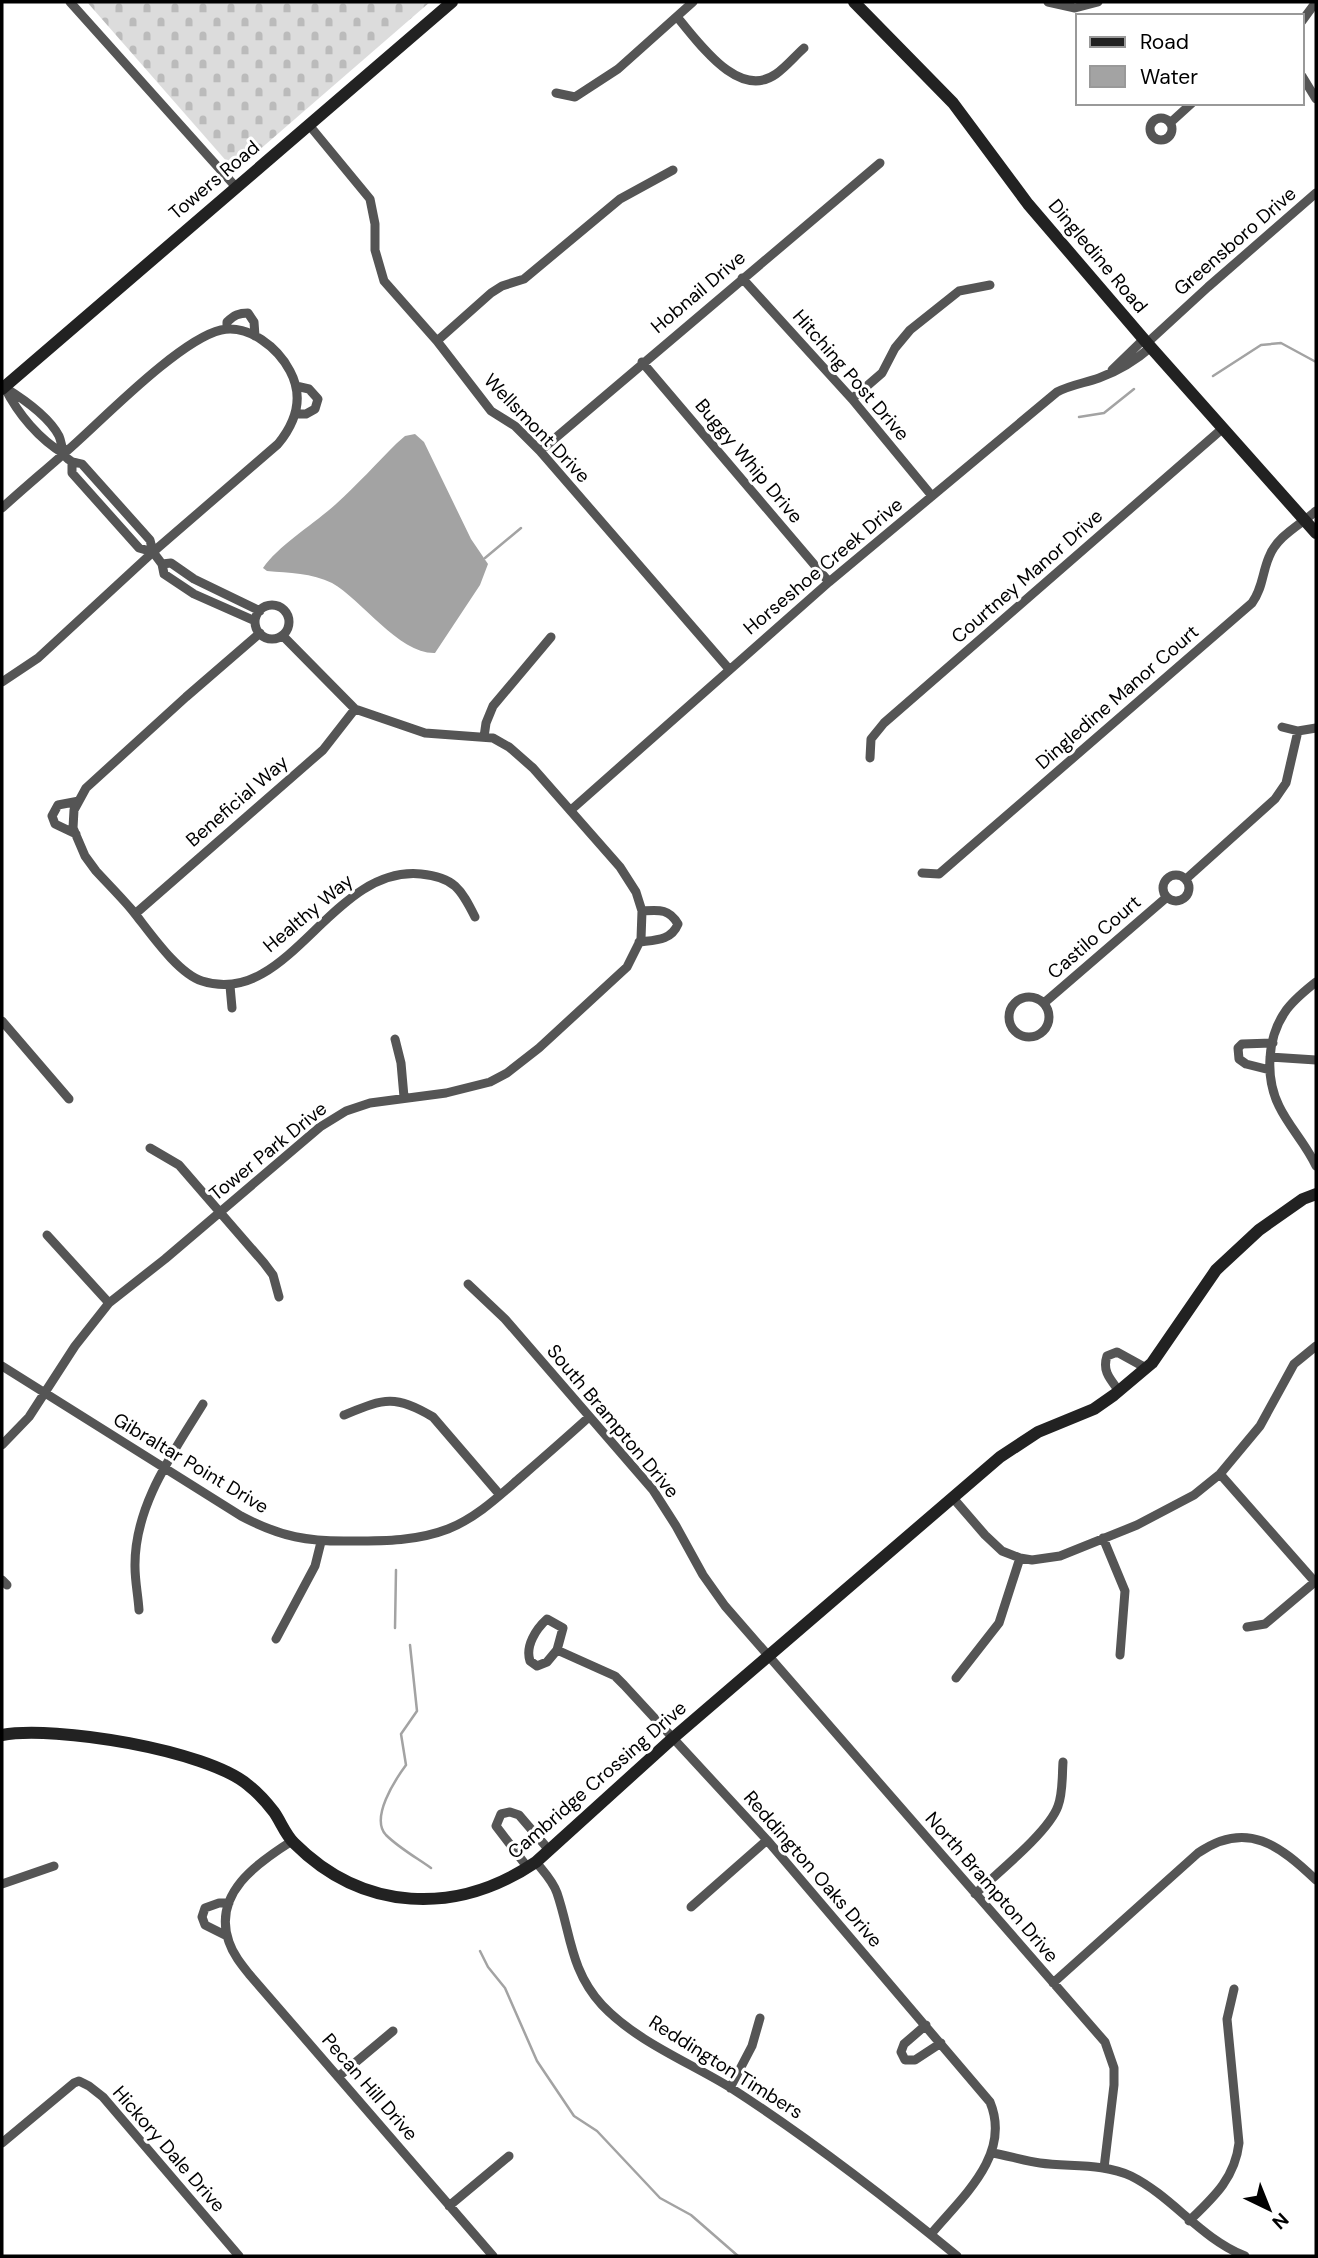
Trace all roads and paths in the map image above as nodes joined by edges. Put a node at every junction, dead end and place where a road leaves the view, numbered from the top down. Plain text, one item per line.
1 (71, 2) edge
2 (452, 2) edge
3 (693, 2) edge
4 (854, 2) edge
5 (1048, 2) edge
6 (1098, 2) edge
7 (1316, 2) edge
8 (677, 17) junction
9 (1304, 18) edge
10 (804, 48) dead end
11 (1304, 79) edge
12 (556, 93) dead end
13 (1316, 99) edge
14 (1190, 105) edge
15 (1170, 123) dead end
16 (309, 125) junction
17 (880, 163) dead end
18 (673, 170) dead end
19 (235, 186) junction
20 (1316, 193) edge
21 (742, 278) junction
22 (990, 285) dead end
23 (227, 329) junction
24 (255, 336) junction
25 (437, 341) junction
26 (1147, 343) junction
27 (642, 362) junction
28 (296, 386) junction
29 (3, 387) edge
30 (852, 399) junction
31 (295, 414) junction
32 (1223, 429) junction
33 (540, 450) junction
34 (64, 454) junction
35 (932, 496) junction
36 (2, 508) edge
37 (1316, 511) edge
38 (1306, 520) junction
39 (1316, 533) edge
40 (153, 552) junction
41 (162, 564) junction
42 (829, 582) junction
43 (260, 611) junction
44 (255, 621) junction
45 (260, 634) junction
46 (283, 636) junction
47 (551, 637) dead end
48 (729, 669) junction
49 (2, 682) edge
50 (355, 709) junction
51 (1282, 727) dead end
52 (1316, 728) edge
53 (1298, 730) junction
54 (484, 737) junction
55 (870, 758) dead end
56 (79, 801) junction
57 (571, 810) junction
58 (76, 834) junction
59 (922, 873) dead end
60 (1186, 879) junction
61 (1167, 897) junction
62 (642, 911) junction
63 (135, 914) junction
64 (475, 917) dead end
65 (639, 943) junction
66 (1316, 982) edge
67 (230, 986) junction
68 (1044, 1003) junction
69 (232, 1008) dead end
70 (2, 1021) edge
71 (395, 1040) dead end
72 (1273, 1043) junction
73 (1270, 1057) junction
74 (1316, 1060) edge
75 (1270, 1070) junction
76 (404, 1097) junction
77 (69, 1099) dead end
78 (150, 1148) dead end
79 (1316, 1166) edge
80 (1316, 1196) edge
81 (220, 1212) junction
82 (47, 1235) dead end
83 (468, 1284) dead end
84 (279, 1297) dead end
85 (109, 1303) junction
86 (1316, 1346) edge
87 (2, 1366) edge
88 (1146, 1368) junction
89 (1119, 1391) junction
90 (45, 1393) junction
91 (203, 1404) dead end
92 (344, 1415) dead end
93 (589, 1417) junction
94 (2, 1445) edge
95 (164, 1469) junction
96 (1220, 1474) junction
97 (500, 1495) junction
98 (953, 1498) junction
99 (1103, 1538) junction
100 (321, 1542) junction
101 (1020, 1558) junction
102 (1316, 1582) edge
103 (139, 1610) dead end
104 (1247, 1627) dead end
105 (276, 1639) dead end
106 (557, 1650) junction
107 (1120, 1655) dead end
108 (770, 1656) junction
109 (956, 1678) dead end
110 (2, 1735) edge
111 (673, 1738) junction
112 (1063, 1762) dead end
113 (767, 1840) junction
114 (292, 1841) junction
115 (549, 1850) junction
116 (532, 1865) junction
117 (54, 1866) dead end
118 (1316, 1880) edge
119 (2, 1884) edge
120 (975, 1894) junction
121 (229, 1903) junction
122 (691, 1907) dead end
123 (228, 1936) junction
124 (1054, 1983) junction
125 (1234, 1989) dead end
126 (760, 2018) dead end
127 (926, 2025) junction
128 (393, 2031) dead end
129 (941, 2043) junction
130 (338, 2077) junction
131 (730, 2088) junction
132 (2, 2143) edge
133 (993, 2153) junction
134 (509, 2156) dead end
135 (1104, 2168) junction
136 (449, 2206) junction
137 (1189, 2221) junction
138 (931, 2234) junction
139 (239, 2256) edge
140 (493, 2256) edge
141 (957, 2256) edge
142 (1245, 2256) edge

1 - 19 street
2 - 16 street, Towers Road
3 - 8 street
4 - 26 street, Dingledine Road
5 - 6 street
7 - 9 street
8 - 10 street
8 - 12 street
11 - 13 street
14 - 15 street
16 - 19 street, Towers Road
16 - 25 street, Wellsmont Drive
17 - 21 street, Hobnail Drive
18 - 25 street
19 - 29 street, Towers Road
20 - 26 street, Greensboro Drive
21 - 27 street, Hobnail Drive
21 - 30 street, Hitching Post Drive
22 - 30 street
23 - 24 street
23 - 24 street
23 - 34 street
24 - 28 street
25 - 33 street, Wellsmont Drive
26 - 32 street, Dingledine Road
26 - 35 street, Horseshoe Creek Drive
27 - 33 street, Hobnail Drive
27 - 42 street, Buggy Whip Drive
28 - 31 street
28 - 31 street
29 - 34 street
30 - 35 street, Hitching Post Drive
31 - 40 street
32 - 38 street, Dingledine Road
32 - 55 street, Courtney Manor Drive
33 - 48 street, Wellsmont Drive
34 - 36 street
34 - 40 street
35 - 42 street, Horseshoe Creek Drive
37 - 38 street, Dingledine Manor Court
38 - 39 street, Dingledine Road
38 - 59 street, Dingledine Manor Court
40 - 41 street
40 - 49 street
41 - 43 street
41 - 44 street
42 - 48 street, Horseshoe Creek Drive
43 - 44 street
43 - 46 street
44 - 45 street
45 - 46 street
45 - 56 street
46 - 50 street, Tower Park Drive
47 - 54 street
48 - 57 street, Horseshoe Creek Drive
50 - 54 street, Tower Park Drive
50 - 63 street, Beneficial Way
51 - 53 street
52 - 53 street
53 - 60 street, Castilo Court
54 - 57 street, Tower Park Drive
56 - 58 street
56 - 58 street
57 - 62 street, Tower Park Drive
58 - 63 street
60 - 61 street, Castilo Court
60 - 61 street, Castilo Court
61 - 68 street, Castilo Court
62 - 65 street, Tower Park Drive
62 - 65 street
63 - 67 street
64 - 67 street, Healthy Way
65 - 76 street, Tower Park Drive
66 - 72 street
67 - 69 street
68 - 68 street, Castilo Court
70 - 77 street
71 - 76 street
72 - 73 street
72 - 75 street
73 - 74 street
73 - 75 street
75 - 79 street
76 - 81 street, Tower Park Drive
78 - 81 street
80 - 88 street, Cambridge Crossing Drive
81 - 84 street
81 - 85 street, Tower Park Drive
82 - 85 street
83 - 93 street, South Brampton Drive
85 - 90 street, Tower Park Drive
86 - 96 street
87 - 90 street, Gibraltar Point Drive
88 - 89 street, Cambridge Crossing Drive
88 - 89 street
89 - 98 street, Cambridge Crossing Drive
90 - 94 street, Tower Park Drive
90 - 95 street, Gibraltar Point Drive
91 - 95 street
92 - 97 street
93 - 97 street, Gibraltar Point Drive
93 - 108 street, South Brampton Drive
95 - 100 street, Gibraltar Point Drive
95 - 103 street
96 - 99 street
96 - 102 street
97 - 100 street, Gibraltar Point Drive
98 - 101 street
98 - 108 street, Cambridge Crossing Drive
99 - 101 street
99 - 107 street
100 - 105 street
101 - 109 street
102 - 104 street
106 - 106 street
106 - 111 street, Reddington Oaks Drive
108 - 111 street, Cambridge Crossing Drive
108 - 120 street, North Brampton Drive
110 - 114 street, Cambridge Crossing Drive
111 - 113 street, Reddington Oaks Drive
111 - 115 street, Cambridge Crossing Drive
112 - 120 street
113 - 122 street
113 - 127 street, Reddington Oaks Drive
114 - 116 street, Cambridge Crossing Drive
114 - 121 street, Pecan Hill Drive
115 - 116 street, Cambridge Crossing Drive
115 - 116 street, Reddington Timbers
116 - 131 street, Reddington Timbers
117 - 119 street
118 - 124 street
120 - 124 street, North Brampton Drive
121 - 123 street, Pecan Hill Drive
121 - 123 street, Pecan Hill Drive
123 - 130 street, Pecan Hill Drive
124 - 135 street, North Brampton Drive
125 - 137 street
126 - 131 street
127 - 129 street, Reddington Oaks Drive
127 - 129 street
128 - 130 street
129 - 133 street, Reddington Oaks Drive
130 - 136 street, Pecan Hill Drive
131 - 138 street, Reddington Timbers
132 - 139 street, Hickory Dale Drive
133 - 135 street
133 - 138 street, Reddington Oaks Drive
134 - 136 street
135 - 137 street
136 - 140 street, Pecan Hill Drive
137 - 142 street
138 - 141 street, Reddington Timbers

